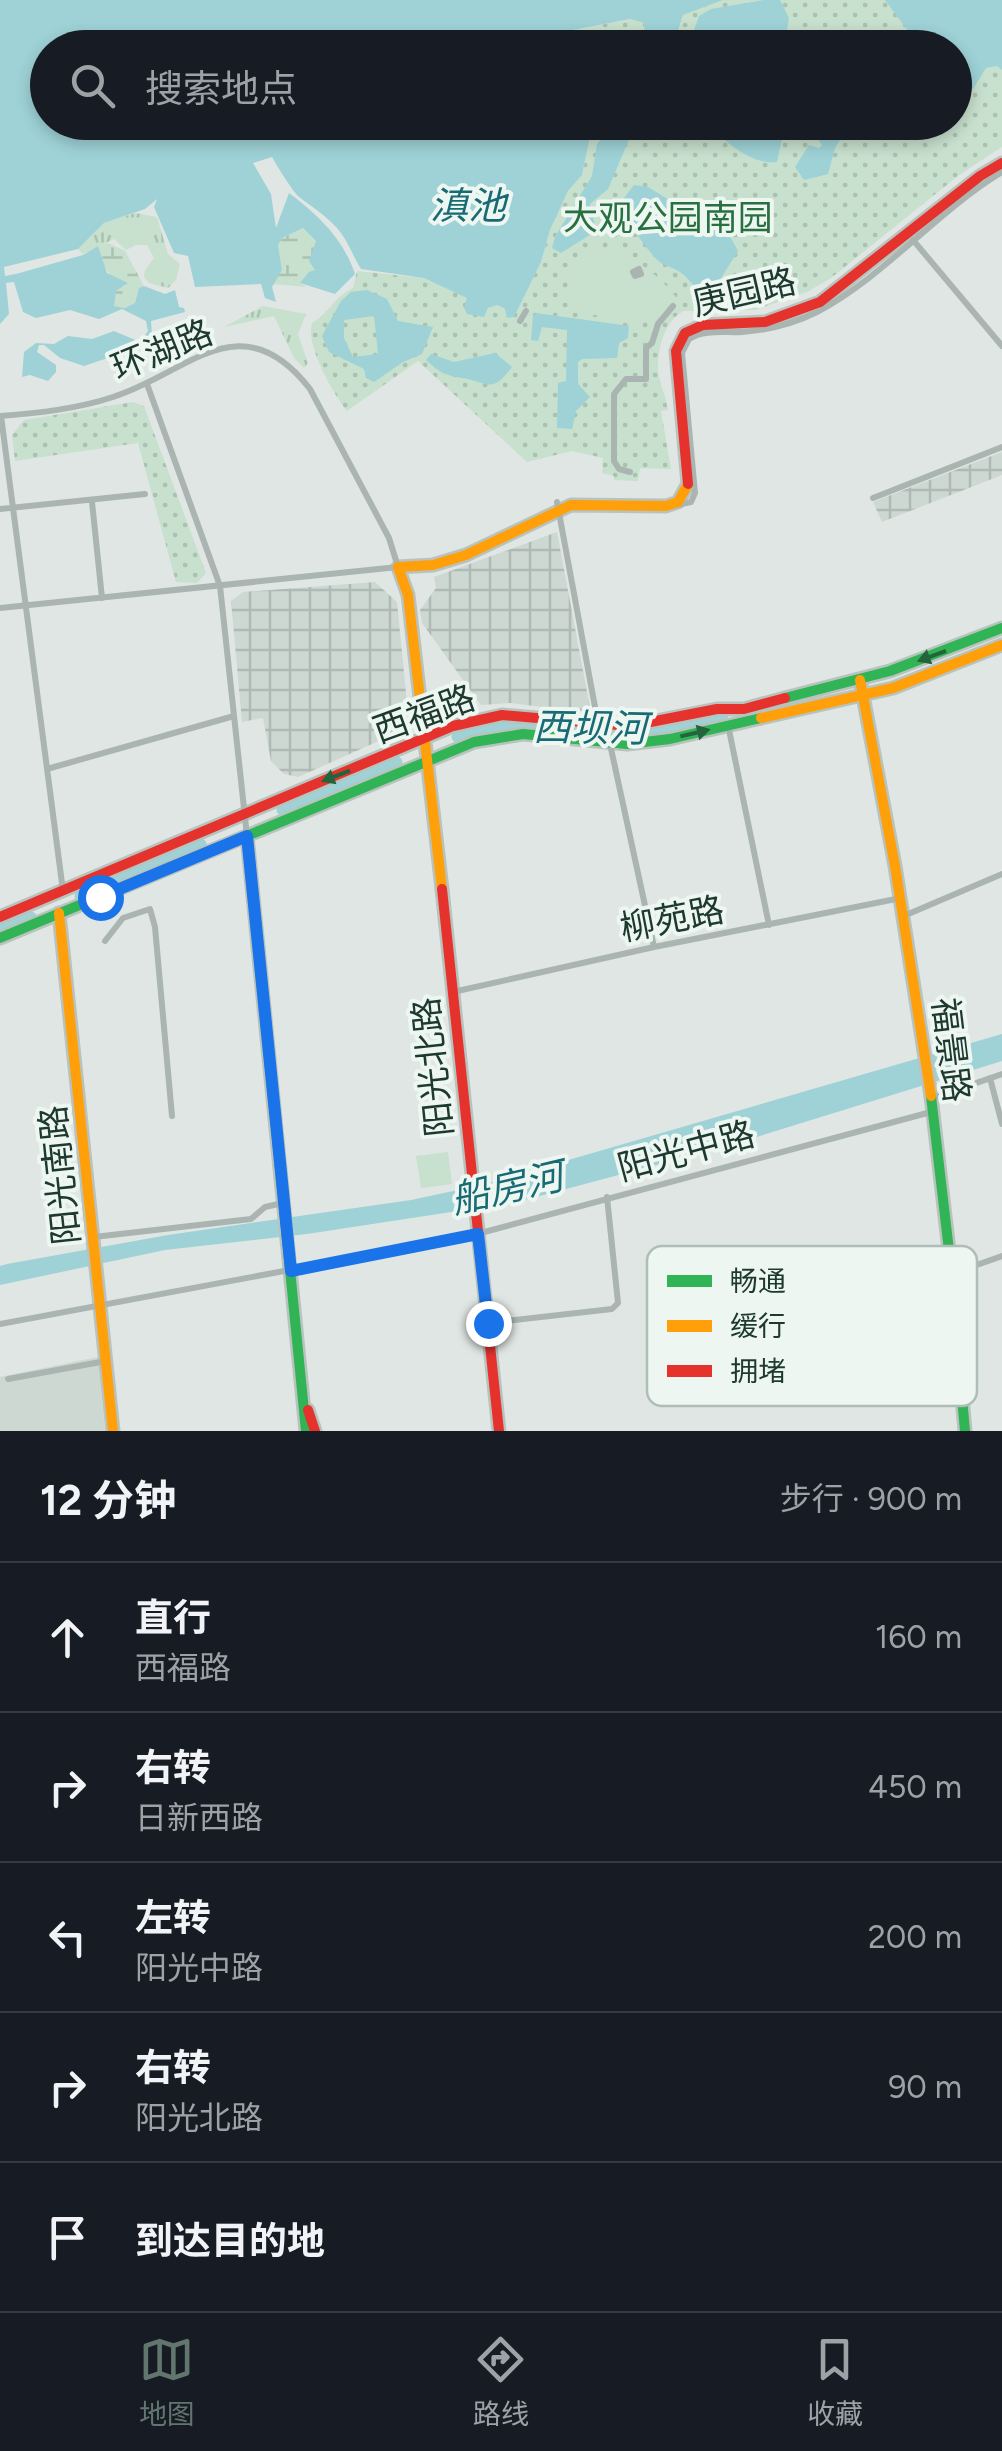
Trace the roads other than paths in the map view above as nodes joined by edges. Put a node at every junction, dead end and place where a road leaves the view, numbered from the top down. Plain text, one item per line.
1 (1002, 163) edge
2 (1002, 172) edge
3 (913, 240) junction
4 (673, 306) dead end
5 (526, 311) dead end
6 (520, 320) dead end
7 (1002, 346) edge
8 (146, 384) junction
9 (1, 416) edge
10 (1002, 447) edge
11 (630, 472) dead end
12 (145, 494) dead end
13 (874, 498) dead end
14 (92, 502) junction
15 (559, 505) junction
16 (671, 506) junction
17 (14, 508) junction
18 (0, 509) edge
19 (398, 567) junction
20 (220, 586) junction
21 (102, 598) junction
22 (26, 606) junction
23 (0, 608) edge
24 (1002, 628) edge
25 (1002, 645) edge
26 (860, 680) junction
27 (863, 696) junction
28 (234, 716) junction
29 (598, 724) junction
30 (728, 726) junction
31 (426, 738) junction
32 (610, 744) junction
33 (428, 758) junction
34 (47, 769) junction
35 (244, 815) junction
36 (247, 836) junction
37 (1002, 874) edge
38 (63, 891) junction
39 (902, 898) junction
40 (58, 914) junction
41 (906, 914) junction
42 (0, 917) edge
43 (769, 925) junction
44 (0, 938) edge
45 (106, 942) dead end
46 (654, 946) junction
47 (453, 992) junction
48 (1002, 1074) edge
49 (990, 1078) junction
50 (928, 1094) junction
51 (931, 1112) junction
52 (172, 1116) dead end
53 (1002, 1124) edge
54 (607, 1198) junction
55 (283, 1208) junction
56 (478, 1234) junction
57 (94, 1239) junction
58 (948, 1246) edge
59 (1002, 1256) edge
60 (977, 1265) edge
61 (291, 1271) junction
62 (101, 1304) junction
63 (488, 1323) junction
64 (0, 1324) edge
65 (106, 1361) junction
66 (8, 1379) dead end
67 (306, 1402) junction
68 (964, 1406) edge
69 (113, 1431) edge
70 (306, 1431) edge
71 (315, 1431) edge
72 (499, 1431) edge
73 (966, 1431) edge

1 - 16 street, 庚园路
2 - 3 street
3 - 7 street
3 - 16 street
4 - 11 street
5 - 6 street
8 - 9 street, 环湖路
8 - 19 street, 环湖路
8 - 20 street
9 - 17 street
10 - 13 street
12 - 14 street
14 - 17 street
14 - 21 street
15 - 16 street
15 - 19 street
15 - 29 street
17 - 18 street
17 - 22 street
19 - 20 street
19 - 31 street, 阳光北路
20 - 21 street
20 - 28 street
21 - 22 street
22 - 23 street
22 - 34 street
24 -> 26 street, 西福路
25 - 27 street, 西福路
26 - 27 street, 福景路
26 - 29 street, 西福路
27 - 30 street, 西福路
27 - 39 street, 福景路
28 - 34 street
28 - 35 street
29 - 31 street, 西福路
32 -> 30 street, 西福路
30 - 43 street
31 - 33 street, 阳光北路
31 -> 35 street, 西福路
32 - 33 street, 西福路
32 - 46 street
33 - 36 street, 西福路
33 - 47 street, 阳光北路
34 - 38 street
35 - 36 street
35 - 38 street, 西福路
36 - 40 street, 西福路
36 - 55 street
37 - 41 street
38 - 42 street, 西福路
39 - 41 street, 福景路
39 - 43 street, 柳苑路
40 - 44 street, 西福路
40 - 57 street, 阳光南路
41 - 50 street, 福景路
43 - 46 street, 柳苑路
45 - 52 street
46 - 47 street, 柳苑路
47 - 56 street, 阳光北路
48 - 49 street
49 - 50 street
49 - 53 street
50 - 51 street, 福景路
51 - 54 street, 阳光中路
51 - 58 street, 福景路
54 - 56 street, 阳光中路
54 - 63 street
55 - 57 street
55 - 61 street
56 - 61 street, 阳光中路
56 - 63 street, 阳光北路
57 - 62 street, 阳光南路
59 - 60 street
61 - 62 street, 阳光中路
61 - 67 street
62 - 64 street, 阳光中路
62 - 65 street, 阳光南路
63 - 72 street, 阳光北路
65 - 66 street
65 - 69 street, 阳光南路
67 - 70 street
67 - 71 street
68 - 73 street, 福景路

